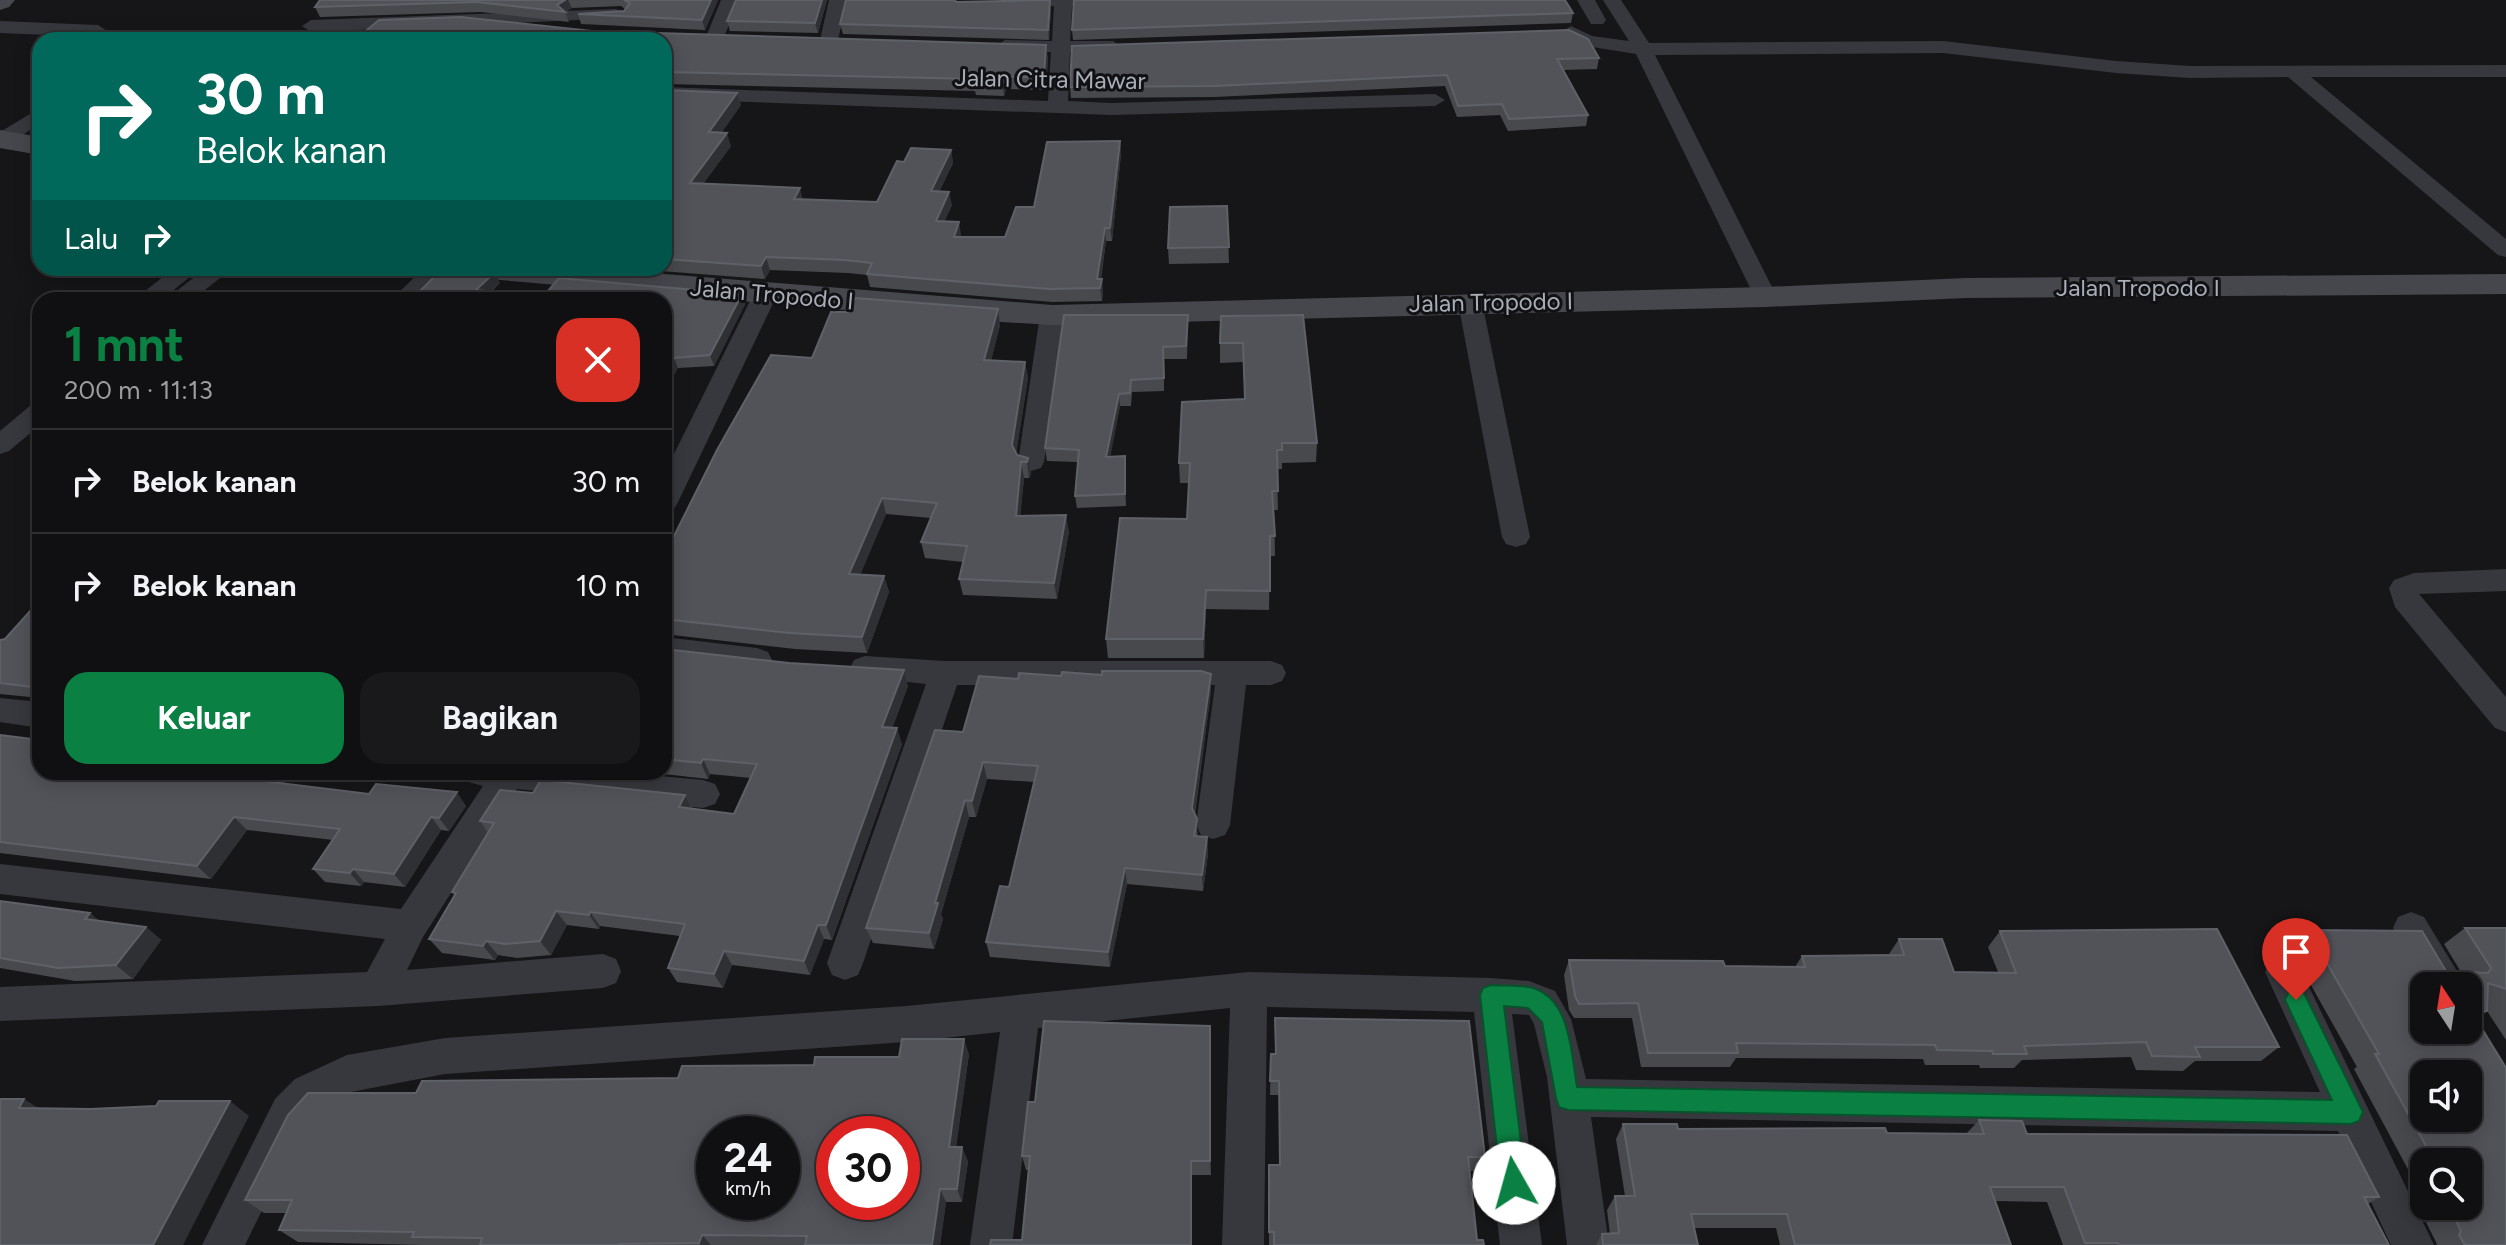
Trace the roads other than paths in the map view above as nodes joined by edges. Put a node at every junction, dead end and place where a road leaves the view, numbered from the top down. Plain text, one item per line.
1 (730, 0) edge
2 (838, 0) edge
3 (1083, 0) edge
4 (1586, 0) edge
5 (1612, 0) edge
6 (1063, 1) edge
7 (993, 3) edge
8 (624, 7) edge
9 (1622, 18) junction
10 (461, 20) junction
11 (1597, 20) junction
12 (0, 27) edge
13 (98, 31) dead end
14 (325, 32) edge
15 (575, 32) edge
16 (606, 32) edge
17 (715, 37) edge
18 (829, 40) edge
19 (981, 45) edge
20 (1140, 46) edge
21 (1060, 49) junction
22 (1643, 49) junction
23 (2506, 71) edge
24 (2294, 73) junction
25 (672, 93) edge
26 (1435, 100) dead end
27 (1058, 108) junction
28 (32, 119) edge
29 (2, 139) edge
30 (32, 145) edge
31 (2506, 250) edge
32 (178, 276) edge
33 (210, 276) edge
34 (428, 276) edge
35 (569, 276) edge
36 (2506, 284) edge
37 (157, 292) edge
38 (188, 292) edge
39 (412, 292) edge
40 (766, 293) junction
41 (1765, 297) junction
42 (1470, 302) junction
43 (1052, 315) junction
44 (32, 418) edge
45 (0, 445) edge
46 (1031, 462) edge
47 (672, 486) edge
48 (1516, 537) dead end
49 (2506, 580) edge
50 (672, 650) edge
51 (781, 663) edge
52 (840, 667) edge
53 (945, 673) junction
54 (1232, 673) junction
55 (1271, 673) dead end
56 (0, 710) edge
57 (32, 714) edge
58 (2506, 719) edge
59 (494, 780) edge
60 (566, 780) edge
61 (703, 794) dead end
62 (1213, 825) dead end
63 (0, 879) edge
64 (410, 926) junction
65 (2411, 928) edge
66 (845, 963) dead end
67 (603, 971) dead end
68 (2283, 972) dead end
69 (2438, 972) edge
70 (378, 989) junction
71 (1249, 989) junction
72 (1491, 995) junction
73 (0, 1004) edge
74 (1021, 1014) junction
75 (1568, 1098) junction
76 (2351, 1112) junction
77 (223, 1245) edge
78 (991, 1245) edge
79 (1243, 1245) edge
80 (1521, 1245) edge
81 (1588, 1245) edge
82 (2413, 1245) edge

1 - 17 street
2 - 18 street
3 - 6 street
4 - 11 street
5 - 9 street
6 - 7 street
6 - 21 street
8 - 10 street
8 - 16 street
9 - 11 street
9 - 22 street
10 - 14 street
10 - 15 street
11 - 22 street
12 - 13 street
19 - 21 street
20 - 21 street
21 - 27 street
22 - 24 street
22 - 41 street
23 - 24 street
24 - 31 street
25 - 27 street, Jalan Citra Mawar
26 - 27 street, Jalan Citra Mawar
28 - 29 street
29 - 30 street
32 - 37 street
33 - 38 street
34 - 39 street
35 - 40 street, Jalan Tropodo I
36 - 41 street, Jalan Tropodo I
40 - 43 street, Jalan Tropodo I
40 - 47 street
41 - 42 street, Jalan Tropodo I
42 - 43 street, Jalan Tropodo I
42 - 48 street
43 - 46 street
44 - 45 street
49 - 58 street
50 - 51 street
52 - 53 street
53 - 54 street
53 - 66 street
54 - 55 street
54 - 62 street
56 - 57 street
59 - 64 street
60 - 61 street
63 - 64 street
64 - 70 street
65 - 69 street
67 - 70 street
68 - 76 street
70 - 73 street
71 - 72 street
71 - 74 street
71 - 79 street
72 - 75 street
72 - 80 street
74 - 77 street
74 - 78 street
75 - 76 street
75 - 81 street
76 - 82 street

